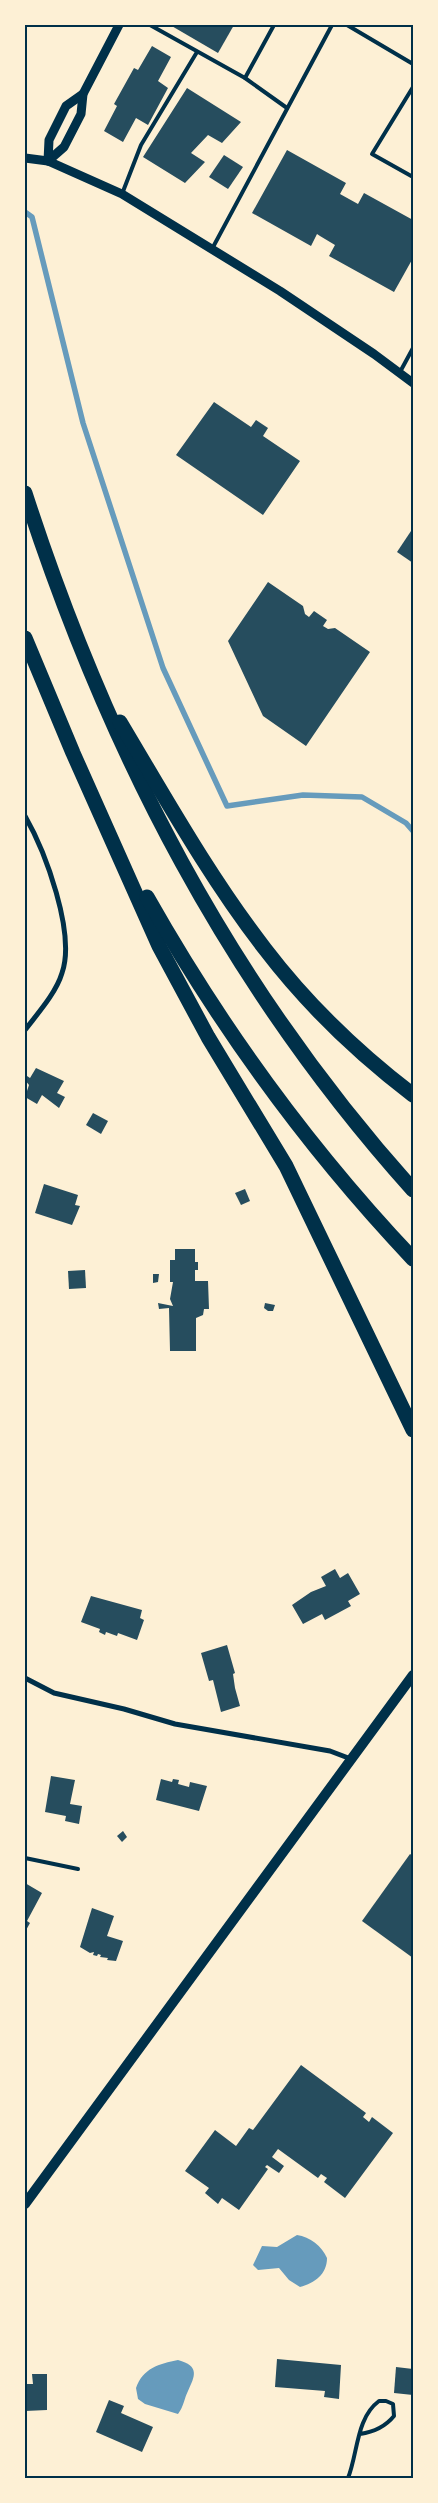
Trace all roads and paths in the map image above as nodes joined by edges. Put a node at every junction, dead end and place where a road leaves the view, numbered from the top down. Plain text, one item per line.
1 (119, 25) edge
2 (150, 25) edge
3 (274, 25) edge
4 (332, 25) edge
5 (347, 25) edge
6 (197, 52) junction
7 (413, 64) edge
8 (245, 78) junction
9 (413, 87) edge
10 (83, 94) junction
11 (288, 108) junction
12 (25, 158) edge
13 (48, 161) junction
14 (413, 176) edge
15 (122, 194) junction
16 (212, 249) junction
17 (413, 348) edge
18 (399, 374) junction
19 (413, 383) edge
20 (25, 493) edge
21 (25, 638) edge
22 (87, 669) junction
23 (73, 753) junction
24 (25, 816) edge
25 (25, 1030) edge
26 (413, 1096) edge
27 (413, 1190) edge
28 (413, 1259) edge
29 (413, 1430) edge
30 (413, 1675) edge
31 (25, 1678) edge
32 (352, 1760) junction
33 (25, 1858) edge
34 (78, 1869) dead end
35 (25, 2204) edge
36 (360, 2434) junction
37 (348, 2478) edge

1 - 10 street
2 - 6 lane
3 - 8 lane
4 - 11 lane
5 - 7 lane
6 - 8 lane
6 - 15 lane
8 - 11 lane
9 - 14 lane
10 - 13 street
10 - 13 street
11 - 16 lane
12 - 13 street
13 - 15 street
15 - 16 street
16 - 18 street
17 - 18 lane
18 - 19 street
20 - 22 highway
21 - 23 highway
22 - 26 highway
22 - 27 highway
23 - 28 highway
23 - 29 highway
24 - 25 street
30 - 32 main road
31 - 32 street
32 - 35 main road
33 - 34 lane
36 - 36 lane
36 - 37 lane

